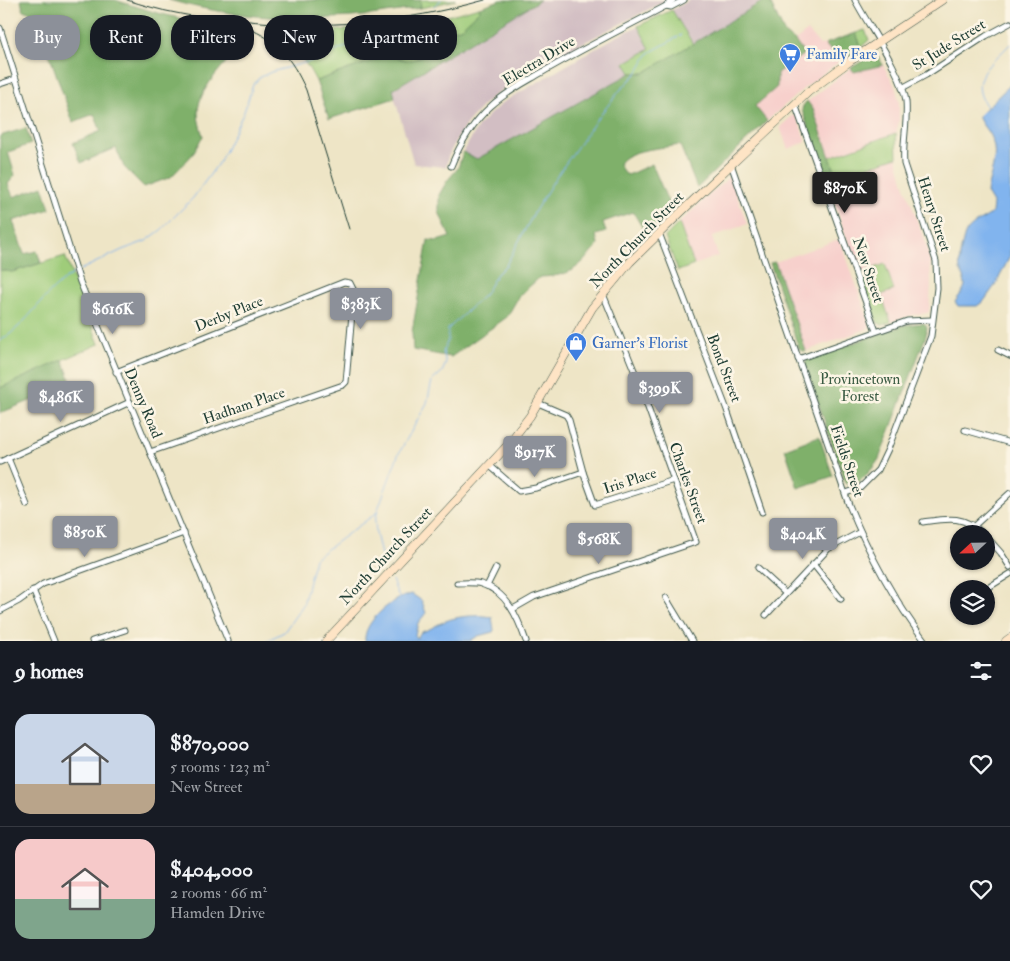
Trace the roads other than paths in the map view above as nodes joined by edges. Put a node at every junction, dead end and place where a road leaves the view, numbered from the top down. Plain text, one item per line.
1 (673, 0) edge
2 (684, 0) edge
3 (855, 0) edge
4 (942, 0) edge
5 (666, 6) junction
6 (1010, 23) edge
7 (0, 28) edge
8 (879, 42) junction
9 (15, 79) junction
10 (0, 84) edge
11 (902, 88) junction
12 (795, 104) junction
13 (731, 164) junction
14 (451, 166) dead end
15 (659, 233) junction
16 (603, 294) junction
17 (932, 320) junction
18 (876, 331) junction
19 (998, 350) dead end
20 (1010, 356) edge
21 (798, 359) junction
22 (116, 372) junction
23 (346, 382) joint
24 (130, 402) junction
25 (538, 403) junction
26 (965, 430) dead end
27 (1010, 443) edge
28 (150, 452) junction
29 (8, 458) junction
30 (0, 462) edge
31 (489, 465) junction
32 (583, 472) junction
33 (674, 480) junction
34 (846, 493) junction
35 (1010, 493) edge
36 (27, 505) dead end
37 (762, 512) dead end
38 (923, 522) dead end
39 (975, 525) joint
40 (860, 532) junction
41 (184, 534) junction
42 (995, 546) edge
43 (813, 564) junction
44 (1010, 567) edge
45 (496, 568) dead end
46 (758, 568) dead end
47 (1010, 574) edge
48 (457, 583) dead end
49 (995, 583) edge
50 (487, 586) junction
51 (33, 590) junction
52 (785, 593) junction
53 (666, 598) dead end
54 (841, 598) dead end
55 (513, 609) junction
56 (0, 612) edge
57 (766, 615) dead end
58 (125, 630) dead end
59 (1010, 638) edge
60 (924, 639) edge
61 (691, 640) edge
62 (54, 641) edge
63 (92, 641) edge
64 (228, 641) edge
65 (326, 641) edge
66 (526, 641) edge
67 (917, 641) edge
68 (1006, 641) edge

1 - 5 street, Electra Drive
2 - 5 street, Electra Drive
3 - 8 street
4 - 8 main road, North Church Street
5 - 14 street, Electra Drive
6 - 11 street, St Jude Street
7 - 9 street, Denny Road
8 - 11 street, Henry Street
8 - 12 main road, North Church Street
9 - 10 street
9 - 22 street, Denny Road
11 - 17 street, Henry Street
12 - 13 main road, North Church Street
12 - 18 street, New Street
13 - 15 main road, North Church Street
13 - 21 street, Fields Street
15 - 16 main road, North Church Street
15 - 37 street, Bond Street
16 - 25 main road, North Church Street
16 - 33 street, Charles Street
17 - 18 street
17 - 34 street, Henry Street
18 - 21 street
19 - 20 street
21 - 34 street, Fields Street
22 - 23 street, Derby Place
22 - 24 street, Denny Road
23 - 28 street, Hadham Place
24 - 28 street, Denny Road
24 - 29 street
25 - 31 main road, North Church Street
25 - 32 street
26 - 27 street
28 - 41 street, Denny Road
29 - 30 street
29 - 36 street
31 - 32 street
31 - 65 main road, North Church Street
32 - 33 street, Iris Place
33 - 55 street, Charles Street
34 - 40 street, Fields Street
35 - 39 street
38 - 39 street
40 - 43 street
40 - 60 street, Fields Street
41 - 51 street
41 - 64 street, Denny Road
42 - 44 street
43 - 52 street
43 - 54 street
45 - 50 street
46 - 52 street
47 - 49 street
48 - 50 street
50 - 55 street
51 - 56 street
51 - 62 street
52 - 57 street
53 - 61 street
55 - 66 street
58 - 63 street
59 - 68 main road
60 - 67 street

